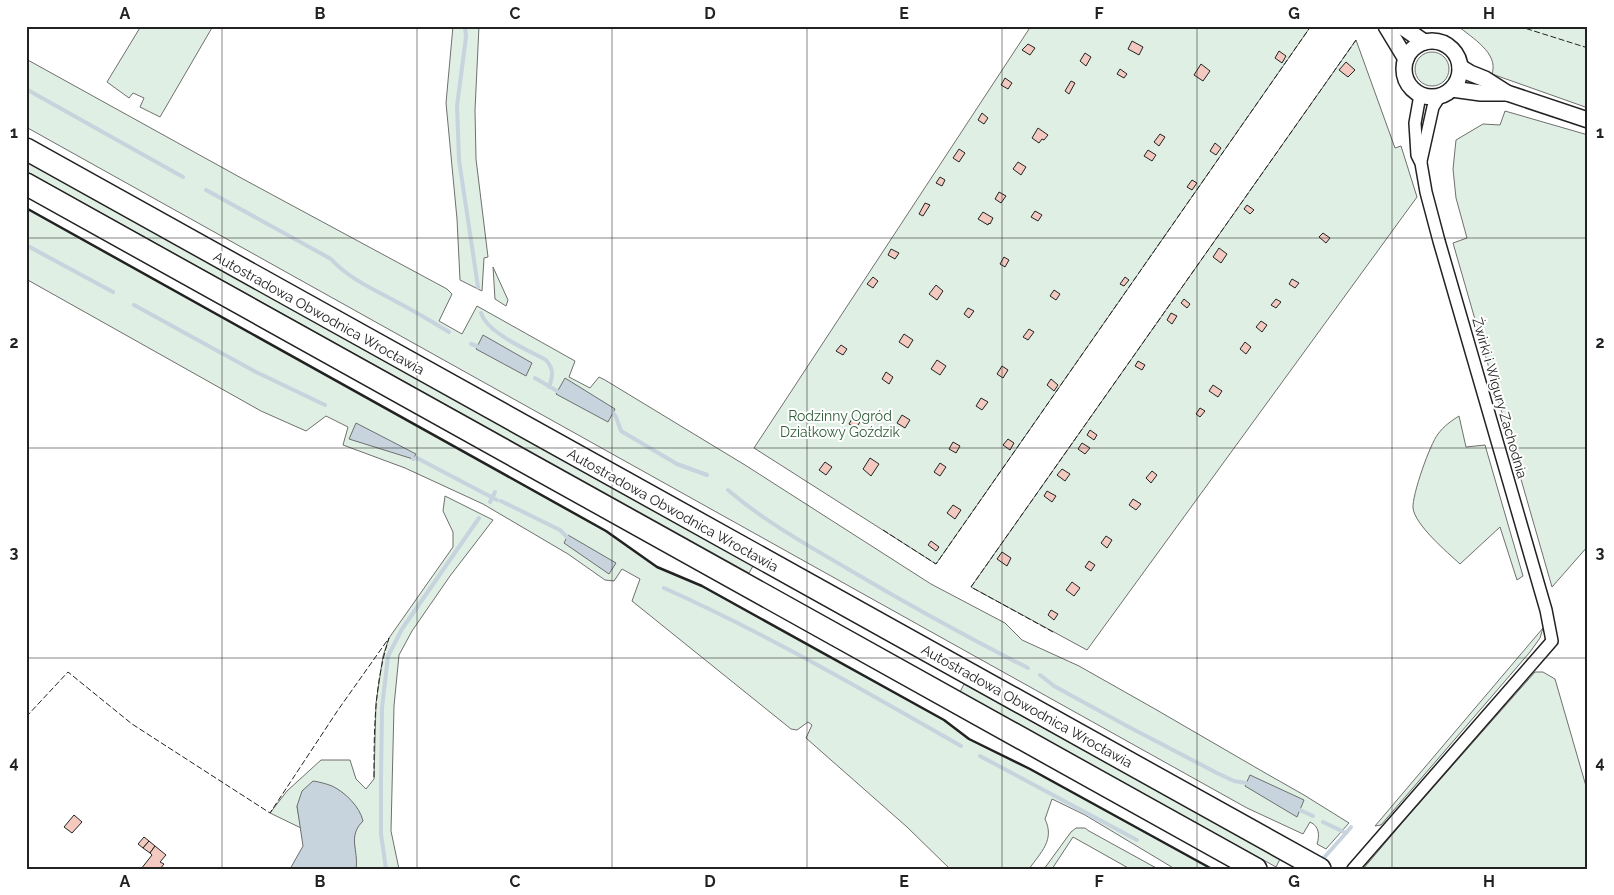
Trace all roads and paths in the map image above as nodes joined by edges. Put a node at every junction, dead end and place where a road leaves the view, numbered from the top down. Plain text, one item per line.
1 (1386, 26) edge
2 (1401, 26) edge
3 (1424, 42) junction
4 (1406, 59) junction
5 (1460, 67) junction
6 (1446, 93) junction
7 (1507, 93) junction
8 (1420, 95) junction
9 (1588, 120) edge
10 (26, 149) edge
11 (1421, 163) junction
12 (26, 184) edge
13 (1256, 869) edge
14 (1320, 869) edge
15 (1353, 869) edge

1 - 4 street
2 - 3 street
3 - 4 street
3 - 5 street
4 - 8 street
5 - 6 street
5 - 7 street
6 - 7 street
6 - 8 street
6 - 11 street
7 - 9 street
8 - 11 street, Żwirki i Wigury Zachodnia
10 - 14 highway, Autostradowa Obwodnica Wrocławia
11 - 15 street, Żwirki i Wigury Zachodnia
12 - 13 highway, Autostradowa Obwodnica Wrocławia

